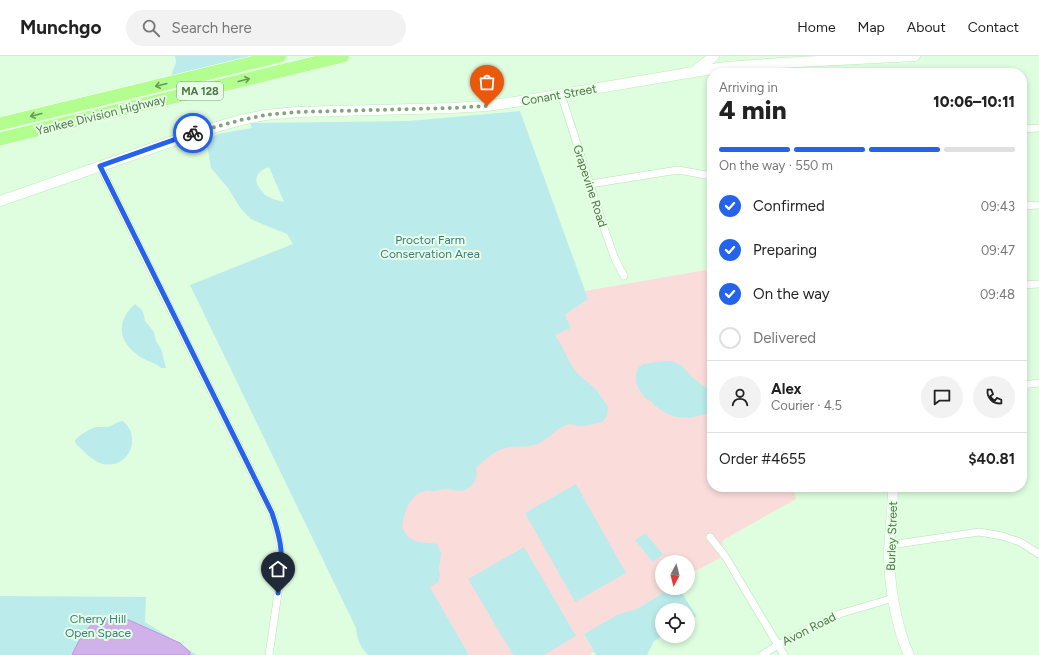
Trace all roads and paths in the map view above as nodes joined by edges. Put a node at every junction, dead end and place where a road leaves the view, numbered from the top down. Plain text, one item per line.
1 (280, 56) edge
2 (343, 56) edge
3 (714, 56) edge
4 (915, 56) edge
5 (763, 65) edge
6 (720, 68) edge
7 (707, 70) edge
8 (694, 72) junction
9 (561, 94) junction
10 (0, 124) edge
11 (1027, 128) edge
12 (1039, 128) edge
13 (0, 139) edge
14 (100, 166) junction
15 (707, 175) edge
16 (590, 184) junction
17 (0, 201) edge
18 (1039, 205) edge
19 (1027, 206) edge
20 (624, 276) dead end
21 (1039, 284) edge
22 (1027, 285) edge
23 (1039, 383) edge
24 (1027, 384) edge
25 (893, 492) edge
26 (710, 537) dead end
27 (890, 545) junction
28 (1039, 554) edge
29 (894, 598) junction
30 (778, 646) junction
31 (270, 655) edge
32 (762, 655) edge
33 (784, 655) edge
34 (909, 655) edge

1 -> 10 highway, Yankee Division Highway / MA 128
13 -> 2 highway, Yankee Division Highway / MA 128
3 - 8 main road
4 - 5 main road, Conant Street
5 - 6 main road, Conant Street
7 - 8 main road, Conant Street
8 - 9 main road, Conant Street
9 - 14 main road, Conant Street
9 - 16 street, Grapevine Road
11 - 12 street
14 - 17 main road, Conant Street
14 - 31 street
15 - 16 street
16 - 20 street, Grapevine Road
18 - 19 street
21 - 22 street
23 - 24 street
25 - 27 main road, Burley Street
26 - 30 street, Avon Road
27 - 28 street
27 - 29 main road, Burley Street
29 - 30 street, Avon Road
29 - 34 main road, Burley Street
30 - 32 street
30 - 33 street

